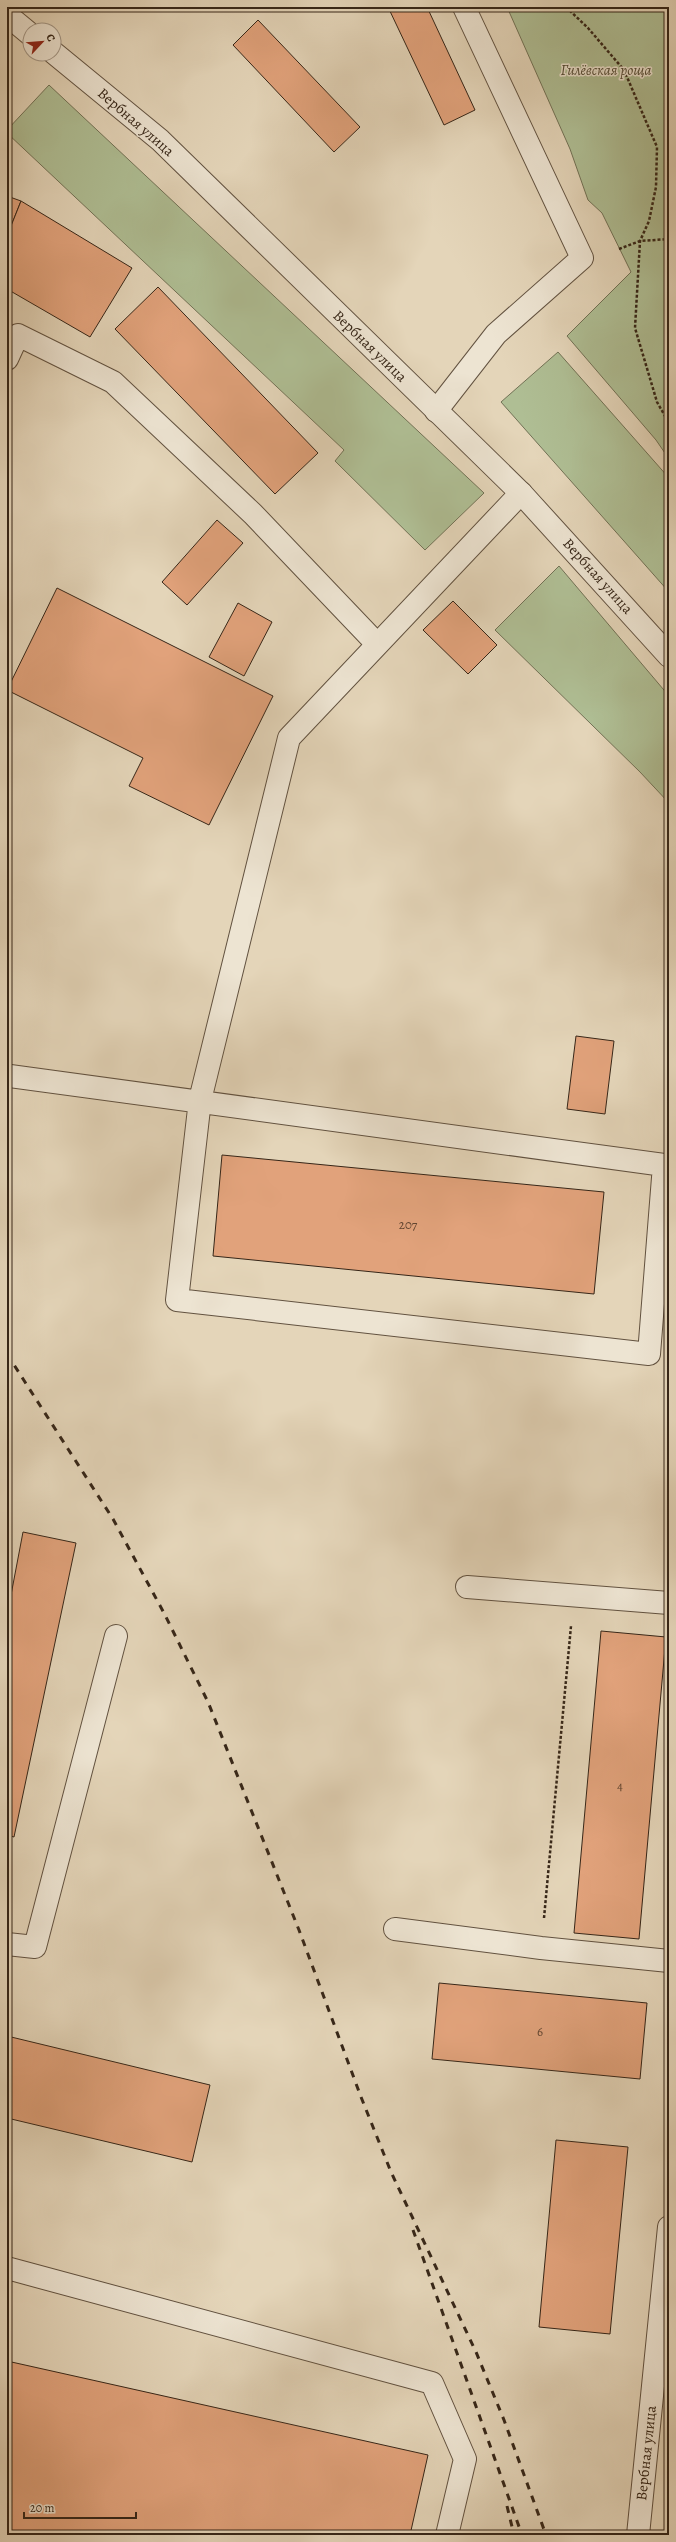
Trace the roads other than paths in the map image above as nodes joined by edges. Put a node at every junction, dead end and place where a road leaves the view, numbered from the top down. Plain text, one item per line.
1 (464, 7) edge
2 (7, 15) edge
3 (22, 27) edge
4 (62, 60) edge
5 (7, 359) edge
6 (436, 411) junction
7 (521, 493) junction
8 (376, 643) junction
9 (669, 656) edge
10 (10, 1076) dead end
11 (200, 1100) junction
12 (467, 1586) dead end
13 (669, 1603) edge
14 (116, 1636) dead end
15 (395, 1929) dead end
16 (7, 1944) edge
17 (669, 1961) edge
18 (669, 2227) edge
19 (7, 2268) edge
20 (662, 2356) edge
21 (447, 2535) edge
22 (638, 2535) edge

1 - 6 street
2 - 3 street
4 - 6 street, Вербная улица
5 - 8 street
6 - 7 street, Вербная улица
7 - 8 street
7 - 9 street, Вербная улица
8 - 11 street
10 - 11 street
11 - 11 street
12 - 13 street
14 - 16 street
15 - 17 street
18 - 20 street, Вербная улица
19 - 21 street
20 - 22 street, Вербная улица

